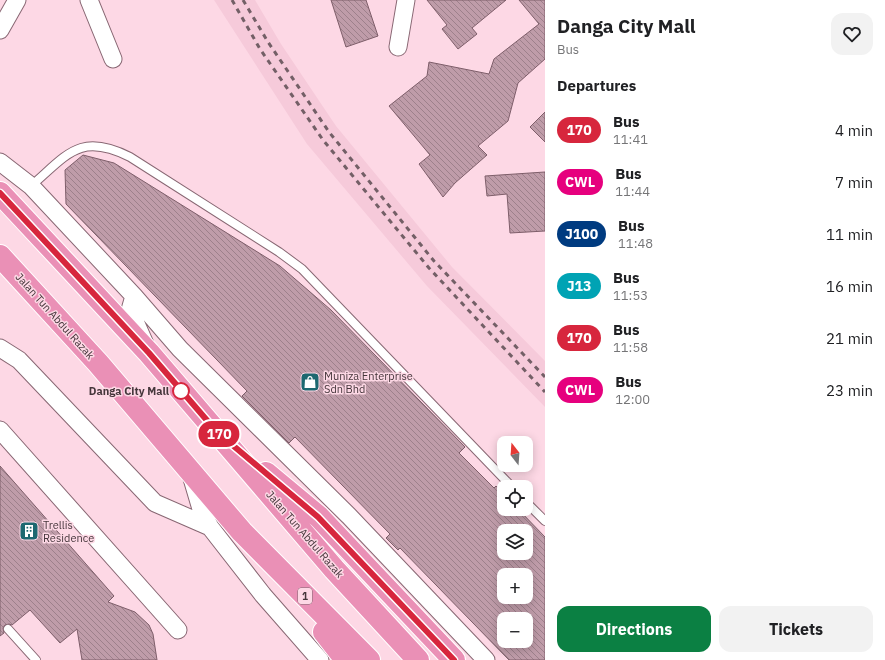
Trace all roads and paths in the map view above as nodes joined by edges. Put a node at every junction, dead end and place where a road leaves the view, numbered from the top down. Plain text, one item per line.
1 (17, 0) edge
2 (89, 0) edge
3 (406, 0) edge
4 (0, 30) edge
5 (398, 47) dead end
6 (113, 59) dead end
7 (0, 162) edge
8 (31, 186) junction
9 (0, 193) edge
10 (0, 256) edge
11 (134, 296) junction
12 (0, 348) edge
13 (149, 353) junction
14 (0, 430) edge
15 (217, 432) junction
16 (190, 470) junction
17 (505, 480) edge
18 (533, 509) edge
19 (545, 521) edge
20 (210, 527) junction
21 (242, 532) junction
22 (8, 629) dead end
23 (178, 630) dead end
24 (36, 660) edge
25 (320, 660) edge
26 (346, 660) edge
27 (369, 660) edge
28 (418, 660) edge
29 (454, 660) edge
30 (486, 660) edge

1 - 4 street
2 - 6 street
3 - 5 street
7 - 8 street
8 - 11 street
8 - 17 lane
9 - 13 highway, Jalan Tun Abdul Razak
10 - 16 highway, Jalan Tun Abdul Razak / 1
11 - 13 street
11 - 30 street
12 - 20 street
13 - 15 highway, Jalan Tun Abdul Razak
14 - 23 street
15 - 28 highway, Jalan Tun Abdul Razak
15 - 29 highway
16 - 20 street
16 - 21 highway, Jalan Tun Abdul Razak / 1
18 - 19 lane
20 - 25 street
21 - 26 highway
21 - 27 highway, Jalan Tun Abdul Razak / 1
22 - 24 lane

